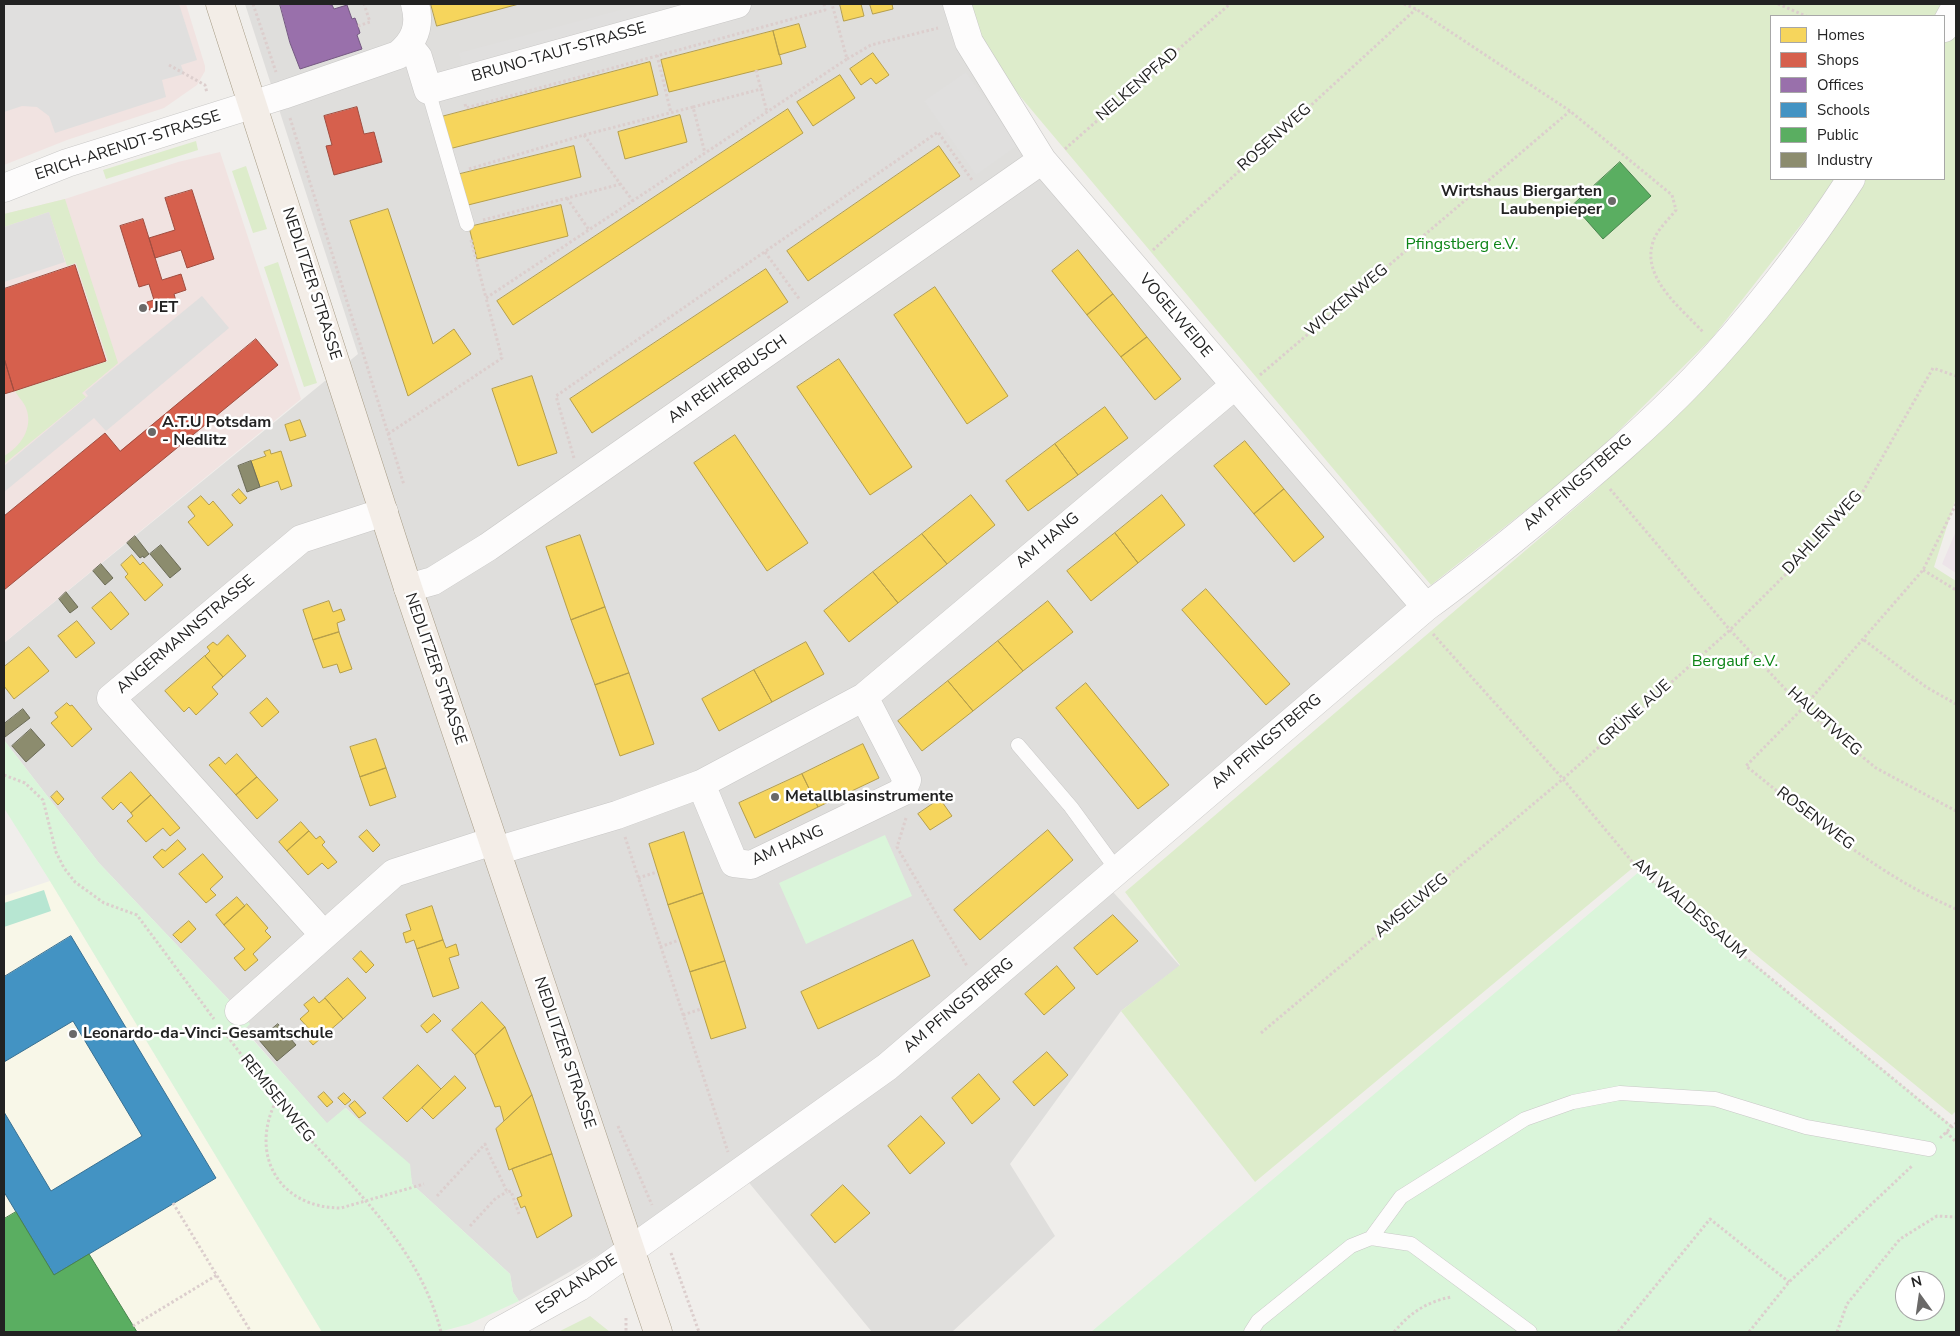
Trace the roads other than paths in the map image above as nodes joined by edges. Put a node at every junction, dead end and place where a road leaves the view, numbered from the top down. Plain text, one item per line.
1 (220, 4) edge
2 (415, 4) edge
3 (737, 4) edge
4 (957, 4) edge
5 (1956, 6) edge
6 (1945, 26) edge
7 (409, 46) junction
8 (428, 90) junction
9 (253, 105) junction
10 (1042, 160) junction
11 (1850, 180) edge
12 (4, 188) edge
13 (466, 224) road end
14 (1234, 386) junction
15 (384, 512) junction
16 (408, 588) junction
17 (1421, 611) junction
18 (864, 697) junction
19 (1018, 745) dead end
20 (702, 784) junction
21 (494, 846) junction
22 (1117, 870) junction
23 (324, 935) junction
24 (239, 1011) dead end
25 (1929, 1149) road end
26 (1371, 1238) junction
27 (629, 1250) junction
28 (498, 1332) edge
29 (658, 1332) edge
30 (1251, 1332) edge
31 (1530, 1332) edge

1 - 9 main road, NEDLITZER STRASSE
2 - 7 street
3 - 8 street, BRUNO-TAUT-STRASSE
4 - 10 street, VOGELWEIDE
5 - 6 street
7 - 8 street
7 - 9 street, ERICH-ARENDT-STRASSE
8 - 13 lane
9 - 12 street, ERICH-ARENDT-STRASSE
9 - 15 main road, NEDLITZER STRASSE
10 - 14 street, VOGELWEIDE
10 - 16 street, AM REIHERBUSCH
11 - 17 street, AM PFINGSTBERG
14 - 17 street, VOGELWEIDE
14 - 18 street, AM HANG
15 - 16 main road, NEDLITZER STRASSE
15 - 23 street, ANGERMANNSTRASSE
16 - 21 main road, NEDLITZER STRASSE
17 - 22 street, AM PFINGSTBERG
18 - 20 street, AM HANG
18 - 20 street, AM HANG
19 - 22 lane
20 - 21 street, AM HANG
21 - 23 street
21 - 27 main road, NEDLITZER STRASSE
22 - 27 street, AM PFINGSTBERG
23 - 24 street
25 - 26 lane
26 - 30 lane
26 - 31 lane
27 - 28 street, ESPLANADE
27 - 29 main road, NEDLITZER STRASSE

